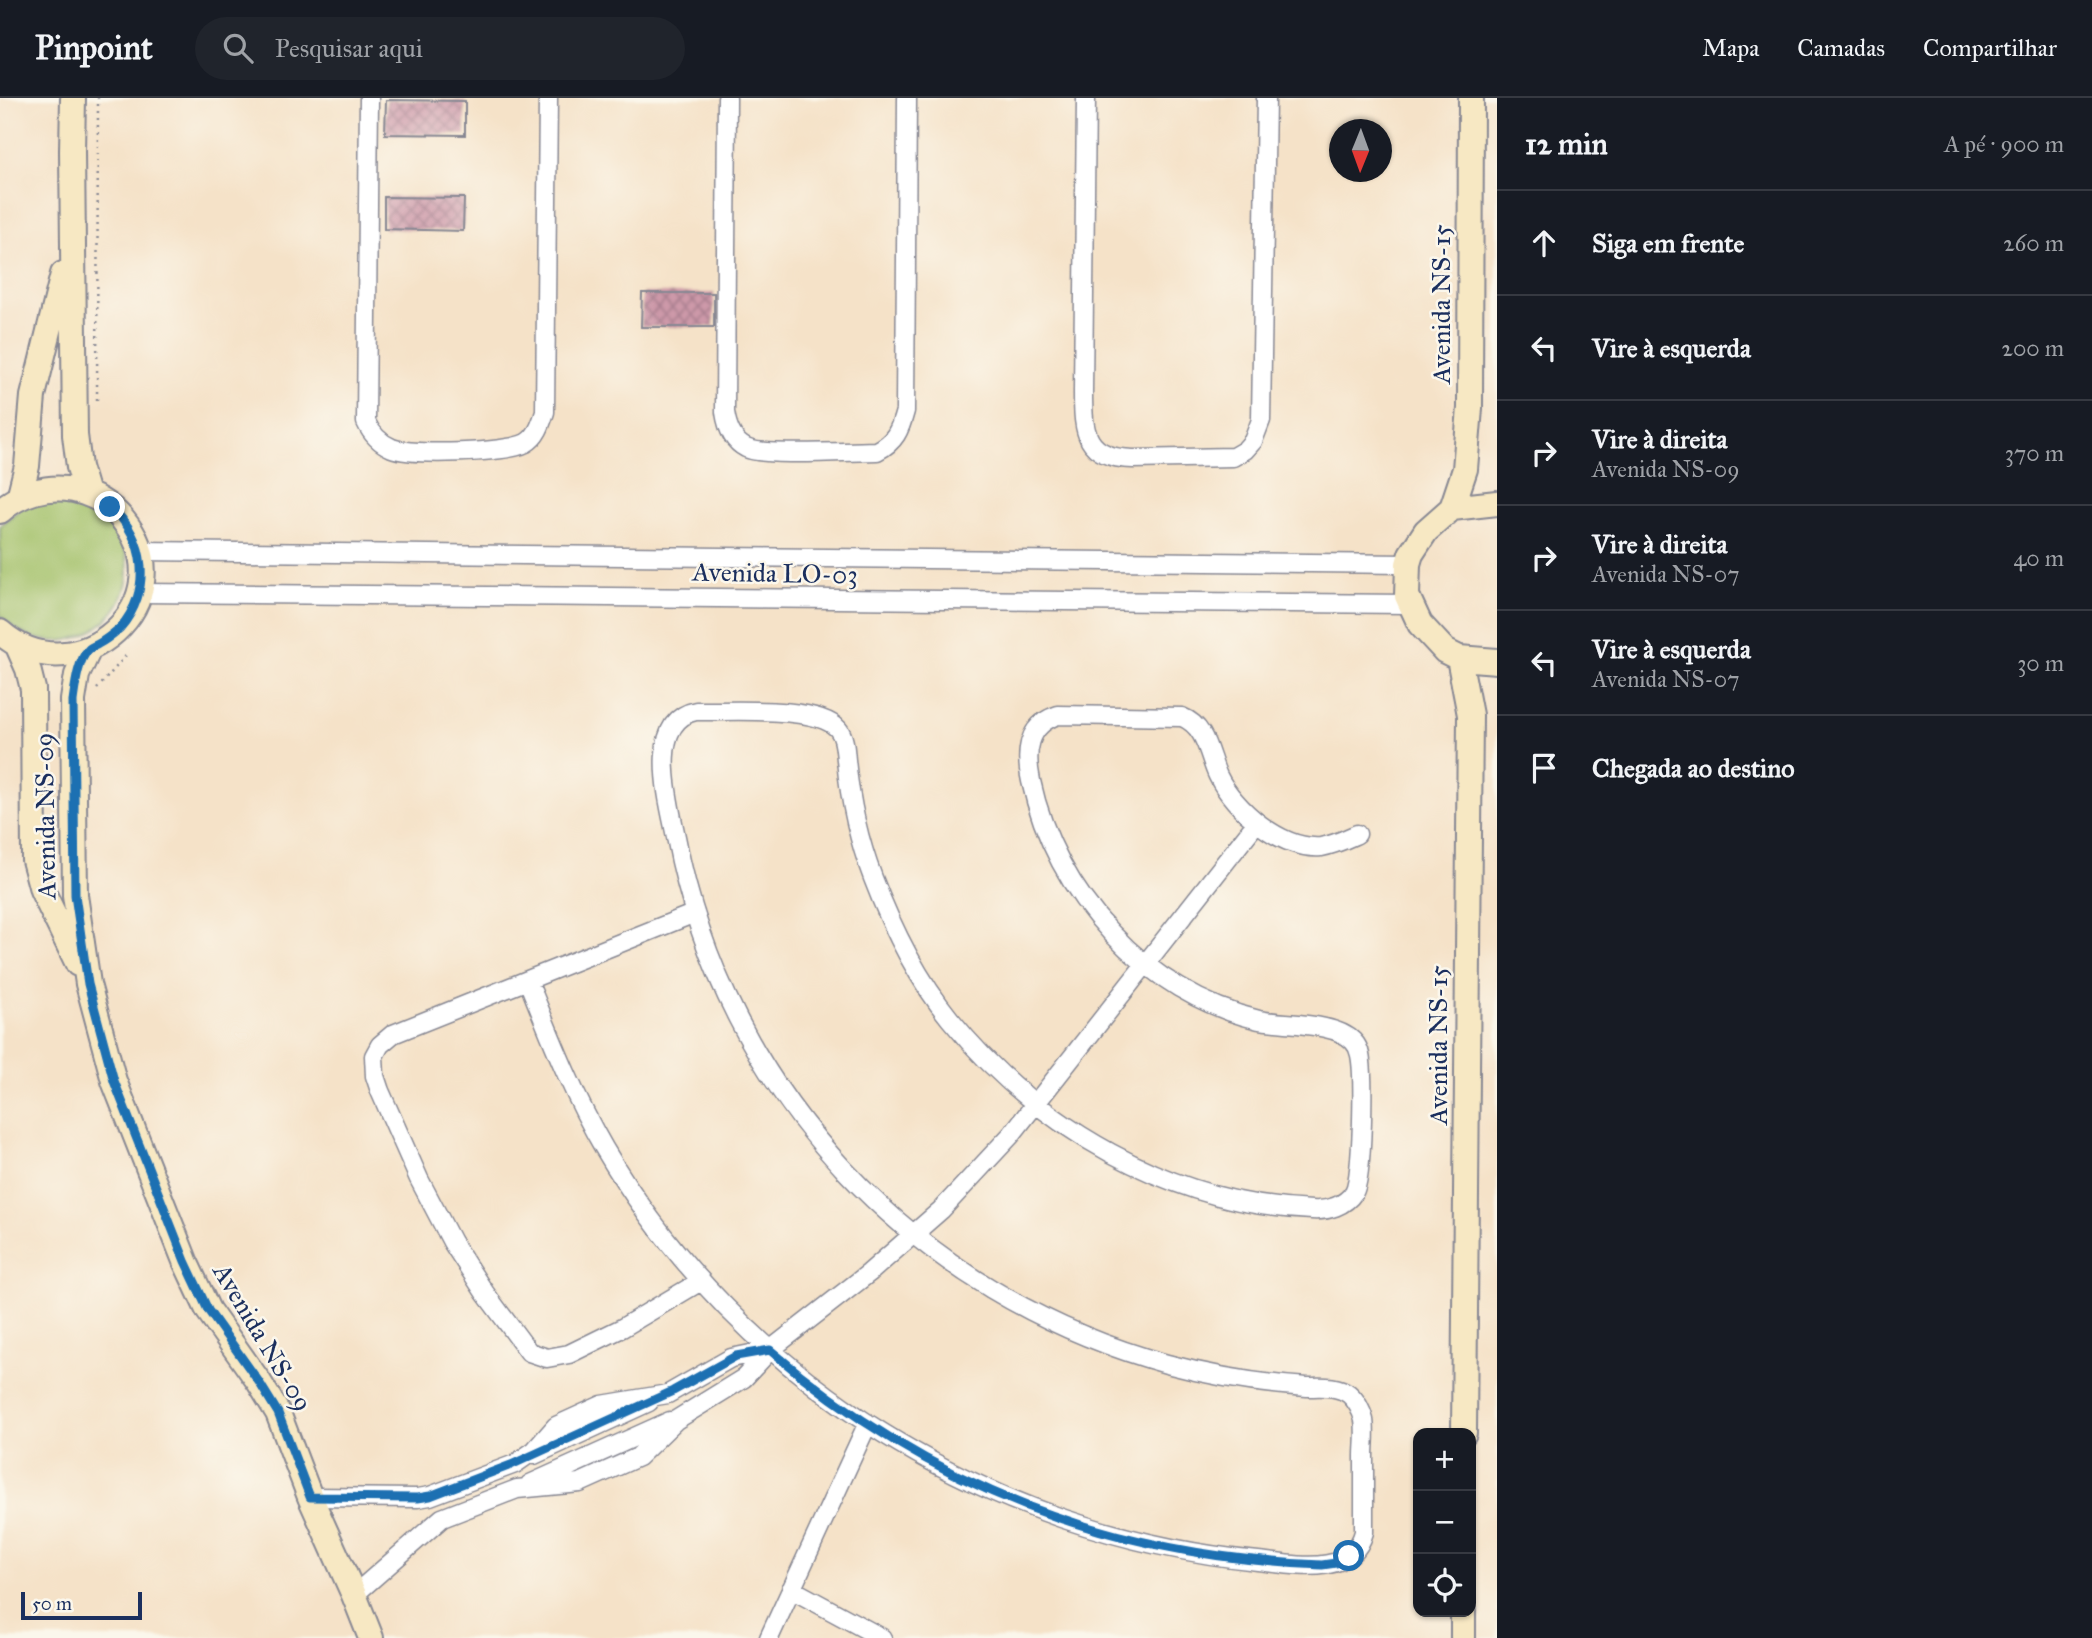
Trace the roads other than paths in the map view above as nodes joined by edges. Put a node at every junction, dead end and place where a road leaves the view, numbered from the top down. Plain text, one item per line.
1 (73, 98) edge
2 (369, 98) edge
3 (548, 98) edge
4 (727, 98) edge
5 (907, 98) edge
6 (1086, 98) edge
7 (1266, 98) edge
8 (1471, 98) edge
9 (72, 228) junction
10 (88, 494) junction
11 (1497, 503) edge
12 (10, 505) edge
13 (1452, 508) junction
14 (139, 551) junction
15 (1408, 564) junction
16 (139, 593) junction
17 (1410, 604) junction
18 (8, 638) edge
19 (89, 649) junction
20 (1459, 658) junction
21 (1497, 661) edge
22 (1257, 822) junction
23 (1357, 834) dead end
24 (695, 913) junction
25 (1146, 964) junction
26 (528, 981) junction
27 (88, 984) junction
28 (1037, 1103) junction
29 (913, 1234) junction
30 (701, 1281) junction
31 (770, 1350) junction
32 (867, 1425) junction
33 (1464, 1428) edge
34 (433, 1495) junction
35 (310, 1497) junction
36 (442, 1518) junction
37 (791, 1589) junction
38 (355, 1595) junction
39 (1463, 1617) edge
40 (371, 1638) edge
41 (769, 1638) edge
42 (882, 1638) edge
43 (1462, 1638) edge

1 - 9 street
2 - 3 street
4 - 5 street
6 - 7 street
8 - 13 street, Avenida NS-15
9 - 10 street
9 - 12 street
10 - 12 street
10 - 14 street
11 - 13 street
13 - 15 street, Avenida NS-15
14 - 15 street, Avenida LO-03
14 - 16 street
15 - 17 street, Avenida NS-15
16 - 17 street, Avenida LO-03
16 - 19 street
17 - 20 street, Avenida NS-15
18 - 19 street
18 - 27 street, Avenida NS-09
19 - 27 street, Avenida NS-09
20 - 21 street
20 - 33 street, Avenida NS-15
22 - 23 street
22 - 25 street
22 - 25 street
24 - 26 street
24 - 28 street
24 - 29 street
25 - 28 street
25 - 28 street
26 - 30 street
26 - 30 street
27 - 35 street, Avenida NS-09
28 - 29 street
29 - 31 street
29 - 32 street
30 - 31 street
31 - 32 street
31 - 34 street
31 - 36 street
32 - 37 street
34 - 35 street
34 - 36 street
35 - 38 street, Avenida NS-09
36 - 38 street
37 - 41 street
37 - 42 street
38 - 40 street, Avenida NS-09
39 - 43 street

